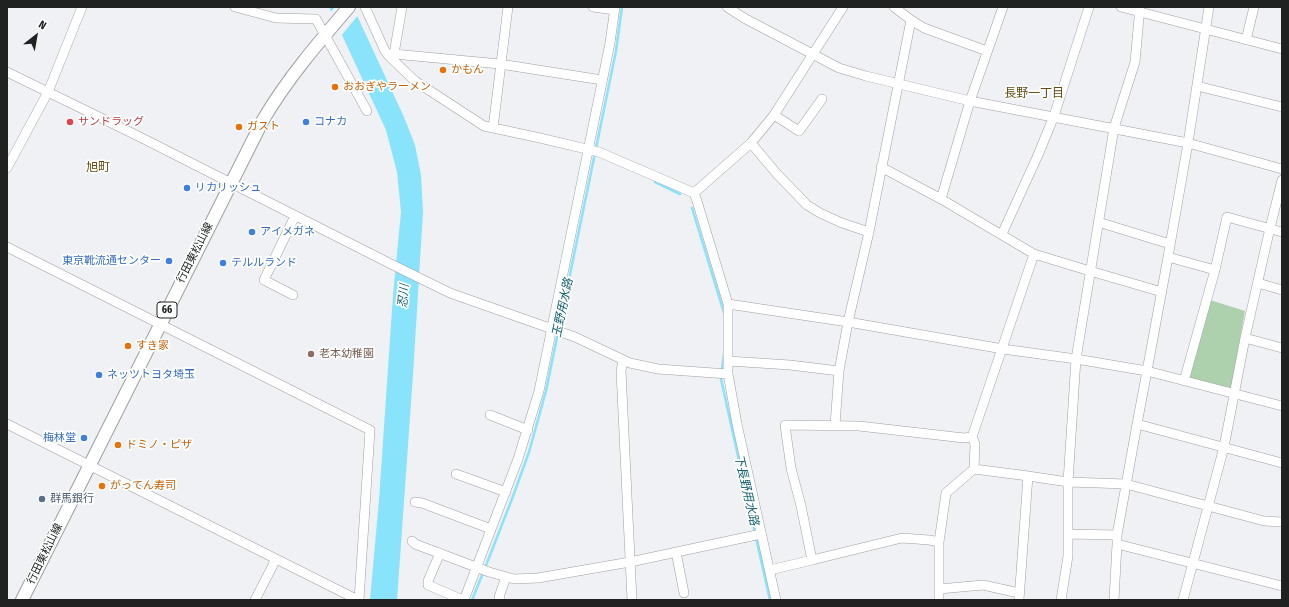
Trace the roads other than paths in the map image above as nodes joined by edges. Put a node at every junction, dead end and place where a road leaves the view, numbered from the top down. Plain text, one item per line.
1 (82, 7) edge
2 (235, 7) edge
3 (349, 7) edge
4 (365, 7) edge
5 (402, 7) edge
6 (508, 7) edge
7 (593, 7) edge
8 (843, 7) edge
9 (894, 7) edge
10 (1003, 7) edge
11 (1089, 7) edge
12 (1121, 7) edge
13 (1209, 7) edge
14 (1254, 7) edge
15 (615, 8) edge
16 (730, 8) edge
17 (1140, 10) edge
18 (911, 20) junction
19 (1206, 29) junction
20 (327, 32) junction
21 (1246, 40) junction
22 (1282, 49) edge
23 (987, 51) junction
24 (812, 54) junction
25 (392, 55) junction
26 (500, 64) junction
27 (7, 72) edge
28 (602, 80) junction
29 (897, 84) junction
30 (1197, 86) junction
31 (48, 92) junction
32 (822, 99) dead end
33 (970, 101) junction
34 (1282, 107) edge
35 (367, 111) dead end
36 (774, 115) junction
37 (1054, 116) junction
38 (493, 128) junction
39 (1114, 128) junction
40 (751, 143) junction
41 (1188, 143) junction
42 (593, 151) junction
43 (881, 166) junction
44 (7, 168) edge
45 (1282, 169) edge
46 (1282, 180) edge
47 (230, 184) junction
48 (694, 193) junction
49 (941, 198) junction
50 (295, 216) junction
51 (1098, 222) junction
52 (1270, 228) junction
53 (868, 232) junction
54 (1282, 232) edge
55 (1002, 234) junction
56 (1170, 244) junction
57 (7, 247) edge
58 (1034, 254) junction
59 (1168, 257) junction
60 (1214, 270) junction
61 (1090, 272) junction
62 (1258, 283) junction
63 (1282, 290) edge
64 (1162, 292) junction
65 (293, 294) dead end
66 (728, 304) junction
67 (848, 322) junction
68 (160, 324) junction
69 (556, 330) junction
70 (1246, 338) junction
71 (1282, 348) edge
72 (1003, 349) junction
73 (1076, 359) junction
74 (623, 360) junction
75 (728, 361) junction
76 (839, 371) junction
77 (1147, 371) junction
78 (728, 374) junction
79 (1184, 381) junction
80 (1235, 394) junction
81 (1282, 406) edge
82 (490, 415) dead end
83 (7, 424) edge
84 (1137, 424) junction
85 (835, 425) junction
86 (528, 430) junction
87 (972, 438) junction
88 (1224, 447) junction
89 (1282, 462) edge
90 (89, 465) junction
91 (974, 470) junction
92 (456, 474) dead end
93 (1028, 476) junction
94 (1068, 482) junction
95 (1126, 484) junction
96 (506, 492) junction
97 (415, 502) dead end
98 (1208, 506) junction
99 (1282, 522) edge
100 (492, 529) junction
101 (1068, 534) junction
102 (757, 535) junction
103 (1117, 540) junction
104 (412, 541) dead end
105 (939, 542) junction
106 (676, 552) junction
107 (440, 553) junction
108 (275, 559) junction
109 (812, 560) junction
110 (630, 562) junction
111 (1193, 563) junction
112 (481, 568) junction
113 (770, 570) junction
114 (506, 577) junction
115 (1282, 586) edge
116 (939, 589) junction
117 (684, 593) dead end
118 (1019, 597) edge
119 (22, 600) edge
120 (255, 600) edge
121 (358, 600) edge
122 (464, 600) edge
123 (500, 600) edge
124 (632, 600) edge
125 (776, 600) edge
126 (939, 600) edge
127 (1061, 600) edge
128 (1114, 600) edge
129 (1183, 600) edge

1 - 31 street
2 - 20 street
3 - 20 main road, 行田東松山線 / 66
4 - 25 street
5 - 25 street
6 - 26 street
7 - 15 street
8 - 24 street
9 - 18 street
10 - 23 street
11 - 37 street
12 - 17 street
13 - 19 street
14 - 21 street
15 - 28 street
16 - 24 street
17 - 19 street
17 - 39 street
18 - 23 street
18 - 29 street
19 - 21 street
19 - 30 street
20 - 35 street
20 - 47 main road, 行田東松山線 / 66
21 - 22 street
23 - 33 street
24 - 29 street
24 - 36 street
25 - 26 street
25 - 38 street
26 - 28 street
26 - 38 street
27 - 31 street
28 - 42 street
29 - 33 street
29 - 43 street
30 - 34 street
30 - 41 street
31 - 44 street
31 - 47 street
32 - 36 street
33 - 37 street
33 - 49 street
36 - 40 street
37 - 39 street
37 - 55 street
38 - 42 street
39 - 41 street
39 - 51 street
40 - 48 street
40 - 53 street
41 - 45 street
41 - 56 street
42 - 48 street
42 - 69 street
43 - 49 street
43 - 53 street
46 - 52 street
47 - 50 street
47 - 68 main road, 行田東松山線 / 66
48 - 66 street
49 - 55 street
50 - 65 street
50 - 69 street
51 - 56 street
51 - 61 street
52 - 54 street
52 - 60 street
52 - 62 street
53 - 67 street
55 - 58 street
56 - 59 street
57 - 68 street
58 - 61 street
58 - 72 street
59 - 60 street
59 - 64 street
60 - 79 street
61 - 64 street
61 - 73 street
62 - 63 street
62 - 70 street
64 - 77 street
66 - 67 street
66 - 75 street
67 - 72 street
67 - 76 street
68 - 90 main road, 行田東松山線 / 66
68 - 121 street
69 - 74 street
69 - 86 street
70 - 71 street
70 - 80 street
72 - 73 street
72 - 87 street
73 - 77 street
73 - 94 street
74 - 78 street
74 - 110 street
75 - 76 street
75 - 78 street
76 - 85 street
77 - 79 street
77 - 84 street
78 - 102 street
79 - 80 street
80 - 81 street
80 - 88 street
82 - 86 street
83 - 90 street
84 - 88 street
84 - 95 street
85 - 87 street
85 - 109 street
86 - 96 street
87 - 91 street
88 - 89 street
88 - 98 street
90 - 108 street
90 - 119 main road, 行田東松山線 / 66
91 - 93 street
91 - 105 street
92 - 96 street
93 - 94 street
93 - 118 street
94 - 95 street
94 - 101 street
95 - 98 street
95 - 103 street
96 - 100 street
97 - 100 street
98 - 99 street
98 - 111 street
100 - 112 street
101 - 103 street
101 - 127 street
102 - 106 street
102 - 113 street
103 - 111 street
103 - 128 street
104 - 107 street
105 - 109 street
105 - 116 street
106 - 110 street
106 - 117 street
107 - 112 street
107 - 122 street
108 - 120 street
108 - 121 street
109 - 113 street
110 - 114 street
110 - 124 street
111 - 115 street
111 - 129 street
112 - 114 street
112 - 122 street
113 - 125 street
114 - 123 street
116 - 118 street
116 - 126 street

